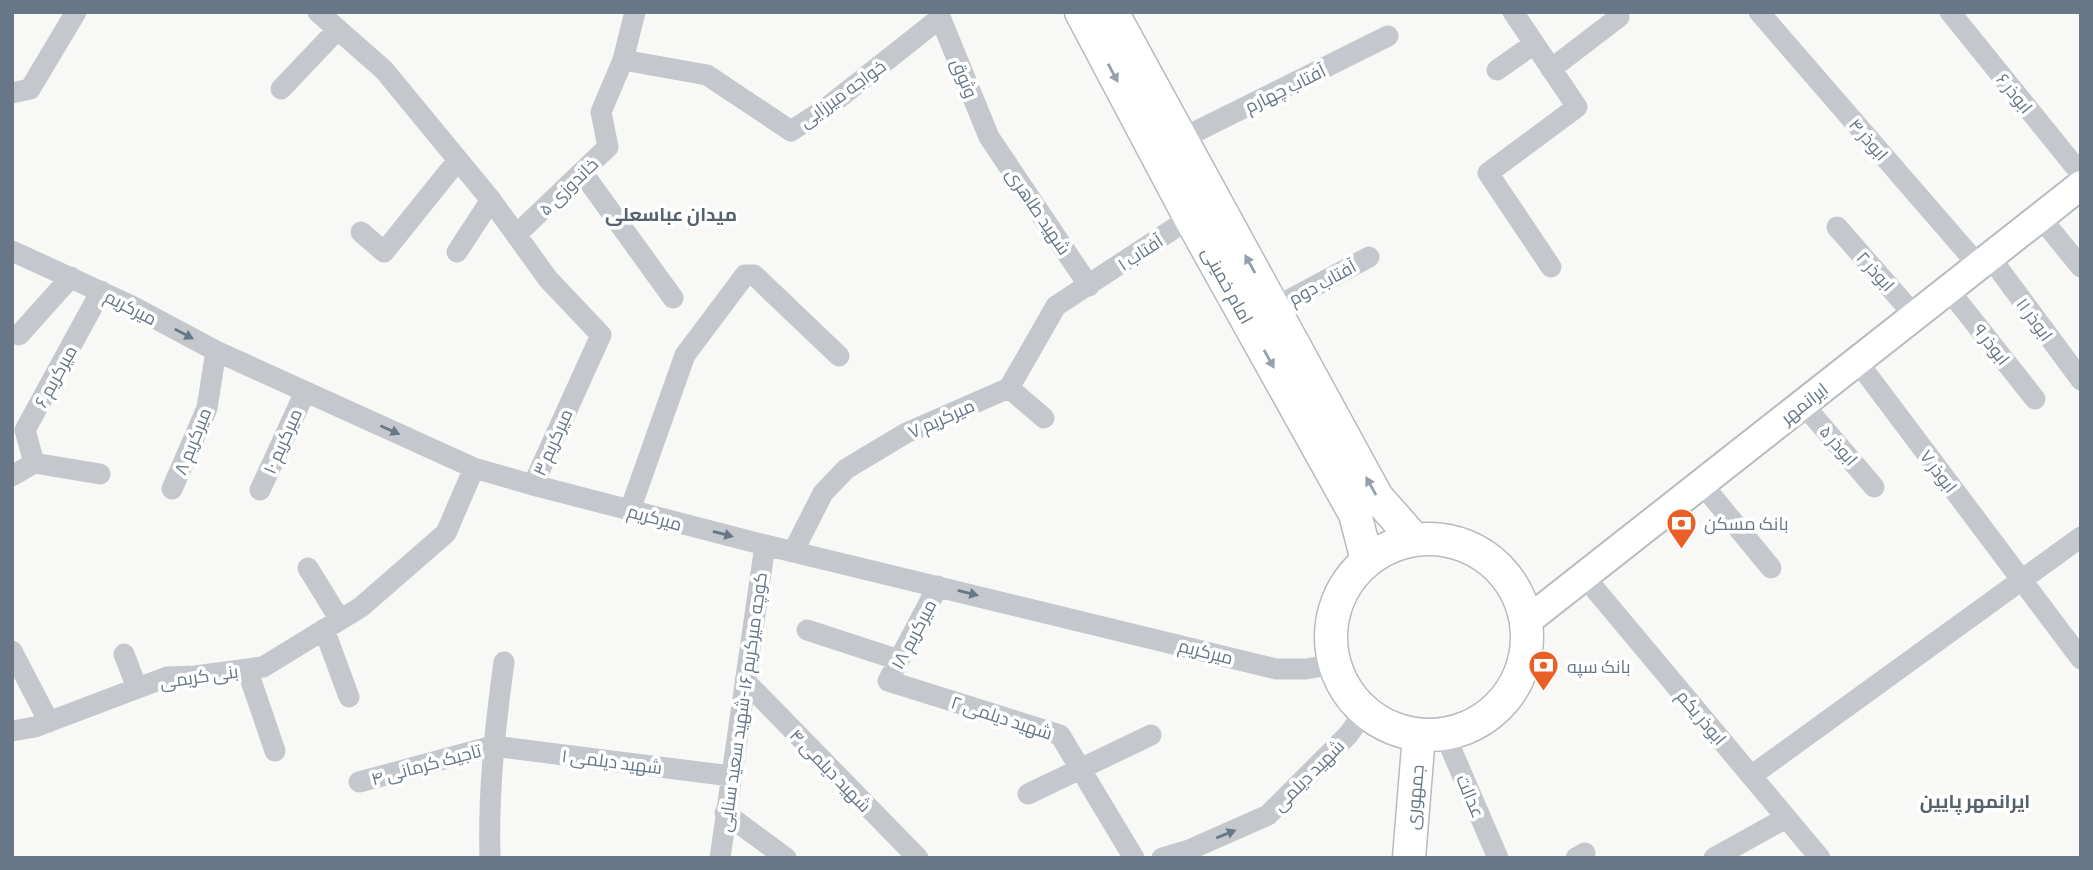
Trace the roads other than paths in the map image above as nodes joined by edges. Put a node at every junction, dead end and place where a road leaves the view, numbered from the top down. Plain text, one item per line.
1 (76, 12) edge
2 (318, 12) edge
3 (635, 12) edge
4 (1081, 12) edge
5 (1112, 12) edge
6 (1513, 12) edge
7 (1759, 12) edge
8 (1950, 12) edge
9 (939, 15) edge
10 (1619, 17) dead end
11 (338, 29) junction
12 (1388, 36) dead end
13 (1534, 44) junction
14 (623, 60) junction
15 (1551, 69) junction
16 (1497, 70) dead end
17 (281, 89) dead end
18 (12, 93) edge
19 (989, 137) joint
20 (1181, 139) junction
21 (458, 160) junction
22 (582, 172) junction
23 (2081, 174) edge
24 (2081, 185) edge
25 (491, 200) junction
26 (2040, 217) junction
27 (1190, 218) junction
28 (1837, 227) dead end
29 (361, 232) dead end
30 (516, 235) junction
31 (12, 251) edge
32 (457, 252) dead end
33 (1369, 257) dead end
34 (1984, 261) junction
35 (1551, 267) dead end
36 (2081, 267) edge
37 (71, 277) junction
38 (1089, 286) junction
39 (1948, 289) junction
40 (101, 291) junction
41 (673, 299) dead end
42 (1274, 308) junction
43 (1915, 316) junction
44 (19, 335) dead end
45 (216, 351) junction
46 (839, 356) dead end
47 (1857, 362) junction
48 (2081, 380) edge
49 (1009, 388) junction
50 (305, 392) junction
51 (2035, 399) dead end
52 (1803, 404) junction
53 (1044, 418) dead end
54 (34, 463) junction
55 (474, 468) junction
56 (100, 474) dead end
57 (12, 476) edge
58 (1702, 484) junction
59 (533, 485) junction
60 (1874, 486) dead end
61 (173, 489) dead end
62 (260, 490) dead end
63 (631, 510) junction
64 (2081, 537) edge
65 (1414, 539) junction
66 (765, 545) junction
67 (793, 552) junction
68 (1367, 560) junction
69 (307, 568) dead end
70 (1770, 568) dead end
71 (1584, 576) junction
72 (2022, 580) junction
73 (938, 586) junction
74 (1527, 621) junction
75 (332, 625) junction
76 (807, 630) dead end
77 (12, 651) edge
78 (124, 654) dead end
79 (2081, 659) edge
80 (899, 660) junction
81 (504, 662) dead end
82 (1335, 664) junction
83 (247, 669) junction
84 (745, 681) junction
85 (888, 681) joint
86 (137, 688) junction
87 (349, 696) dead end
88 (1365, 711) junction
89 (49, 722) junction
90 (12, 731) edge
91 (1432, 735) junction
92 (1151, 736) dead end
93 (493, 746) junction
94 (275, 751) dead end
95 (1080, 768) junction
96 (731, 776) junction
97 (1751, 776) junction
98 (359, 782) dead end
99 (1028, 794) dead end
100 (725, 813) junction
101 (1786, 818) junction
102 (490, 858) edge
103 (720, 858) edge
104 (786, 858) edge
105 (918, 858) edge
106 (1134, 858) edge
107 (1162, 858) edge
108 (1409, 858) edge
109 (1498, 858) edge
110 (1714, 858) edge
111 (1820, 858) edge

1 - 18 street
2 - 11 street
3 - 14 street, خاندوزی ۵
4 -> 27 main road, امام خمینی
5 - 20 main road, امام خمینی
6 - 13 street
7 - 34 street, ابوذر ۴
8 - 23 street, ابوذر ۶
9 - 14 street, خواجه میرزایی
9 - 19 street, وثوق
10 - 15 street
11 - 17 street
11 - 21 street
12 - 20 street, آفتاب چهارم
13 - 15 street
13 - 16 street
14 - 22 street, خاندوزی ۵
15 - 35 street
19 - 38 street, شهید طاهری
42 -> 20 main road, امام خمینی
21 - 25 street
21 - 29 street
22 - 30 street, خاندوزی ۵
22 - 41 street
24 - 26 main road, ایرانمهر
25 - 30 street
25 - 32 street
26 - 34 main road, ایرانمهر
26 - 36 street
27 - 38 street, ۱ آفتاب
27 -> 68 main road, امام خمینی
28 - 43 street, ۲ ابوذر
30 - 59 street, ۳ میرکریم
31 - 37 street, میرکریم
33 - 42 street, آفتاب دوم
34 - 39 main road, ایرانمهر
34 - 48 street, ابوذر ۱۱
37 - 40 street, میرکریم
37 - 44 street
38 - 49 street
39 - 43 main road, ایرانمهر
39 - 51 street, ۹ ابوذر
40 -> 45 street, میرکریم
40 - 54 street, میرکریم ۶
65 -> 42 main road, امام خمینی
43 - 47 main road, ایرانمهر
45 - 50 street, میرکریم
45 - 61 street, ۸ میرکریم
46 - 63 street
47 - 52 main road, ایرانمهر
47 - 72 street, ۷ ابوذر
49 - 53 street
49 - 67 street, ۷ میرکریم
50 -> 55 street, میرکریم
50 - 62 street, ۱۰ میرکریم
52 - 58 main road, ایرانمهر
52 - 60 street, ۵ ابوذر
54 - 56 street
54 - 57 street
55 - 59 street, میرکریم
55 - 75 street, بنی کریمی
58 - 70 street
58 - 71 main road, ایرانمهر
59 - 63 street, میرکریم
63 -> 66 street, میرکریم
64 - 72 street
65 - 68 main road
65 - 74 main road
66 - 67 street, میرکریم
66 - 84 street, کوچه میرکریم ۱۶-شهید سعید سنایی
67 - 73 street, میرکریم
68 - 82 main road
69 - 75 street
71 - 74 main road, ایرانمهر
71 - 97 street, ابوذر یکم
72 - 79 street, ۷ ابوذر
72 - 97 street
73 - 80 street, ۱۸ میرکریم
73 -> 82 street, میرکریم
74 - 91 main road
75 - 83 street, بنی کریمی
75 - 87 street
76 - 80 street
77 - 89 street
78 - 86 street
80 - 85 street, ۱۸ میرکریم
81 - 93 street
82 - 88 main road
83 - 86 street, بنی کریمی
83 - 94 street
84 - 96 street, کوچه میرکریم ۱۶-شهید سعید سنایی
84 - 105 street, ۴ شهید دیلمی
85 - 95 street, ۲ شهید دیلمی
86 - 89 street, بنی کریمی
88 - 91 main road
107 -> 88 street, شهید دیلمی
89 - 90 street, بنی کریمی
91 - 108 main road, جمهوری
91 - 109 street, عدالت
92 - 95 street
93 - 96 street, شهید دیلمی ۱
93 - 98 street, تاجیک کرمانی ۴
93 - 102 street
95 - 99 street
95 - 106 street, ۲ شهید دیلمی
96 - 100 street, کوچه میرکریم ۱۶-شهید سعید سنایی
97 - 101 street, ابوذر یکم
100 - 103 street, کوچه میرکریم ۱۶-شهید سعید سنایی
100 - 104 street
101 - 110 street
101 - 111 street, ابوذر یکم

